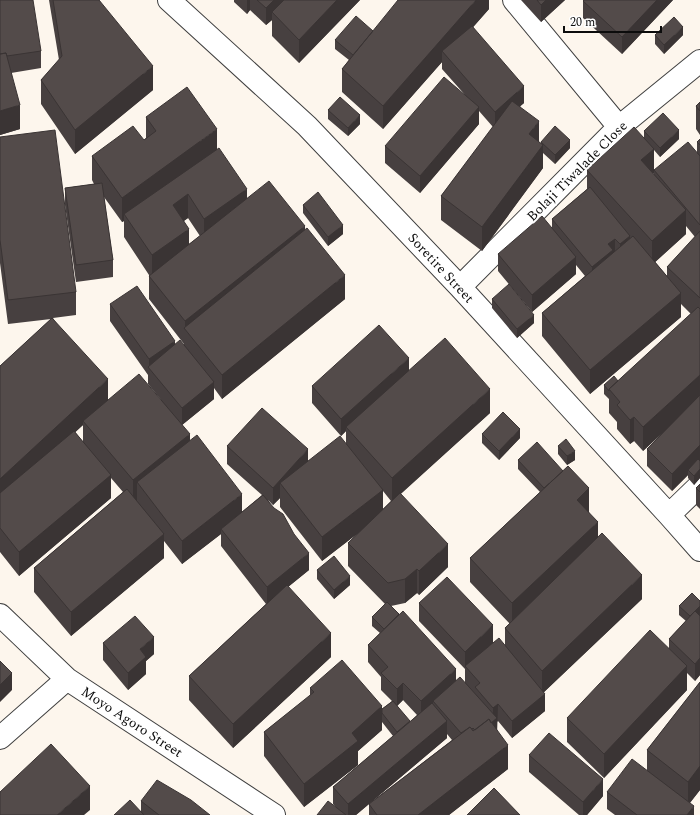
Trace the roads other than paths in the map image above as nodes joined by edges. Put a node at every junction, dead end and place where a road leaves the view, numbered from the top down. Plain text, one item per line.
1 (168, 0) edge
2 (514, 0) edge
3 (700, 61) edge
4 (619, 128) junction
5 (460, 287) junction
6 (700, 485) edge
7 (669, 514) junction
8 (700, 550) edge
9 (0, 615) edge
10 (67, 679) junction
11 (0, 738) edge
12 (274, 815) edge

1 - 5 street, Soretire Street
2 - 4 street
3 - 4 street, Bolaji Tiwalade Close
4 - 5 street, Bolaji Tiwalade Close
5 - 7 street, Soretire Street
6 - 7 street
7 - 8 street, Soretire Street
9 - 10 street, Moyo Agoro Street
10 - 11 street
10 - 12 street, Moyo Agoro Street

